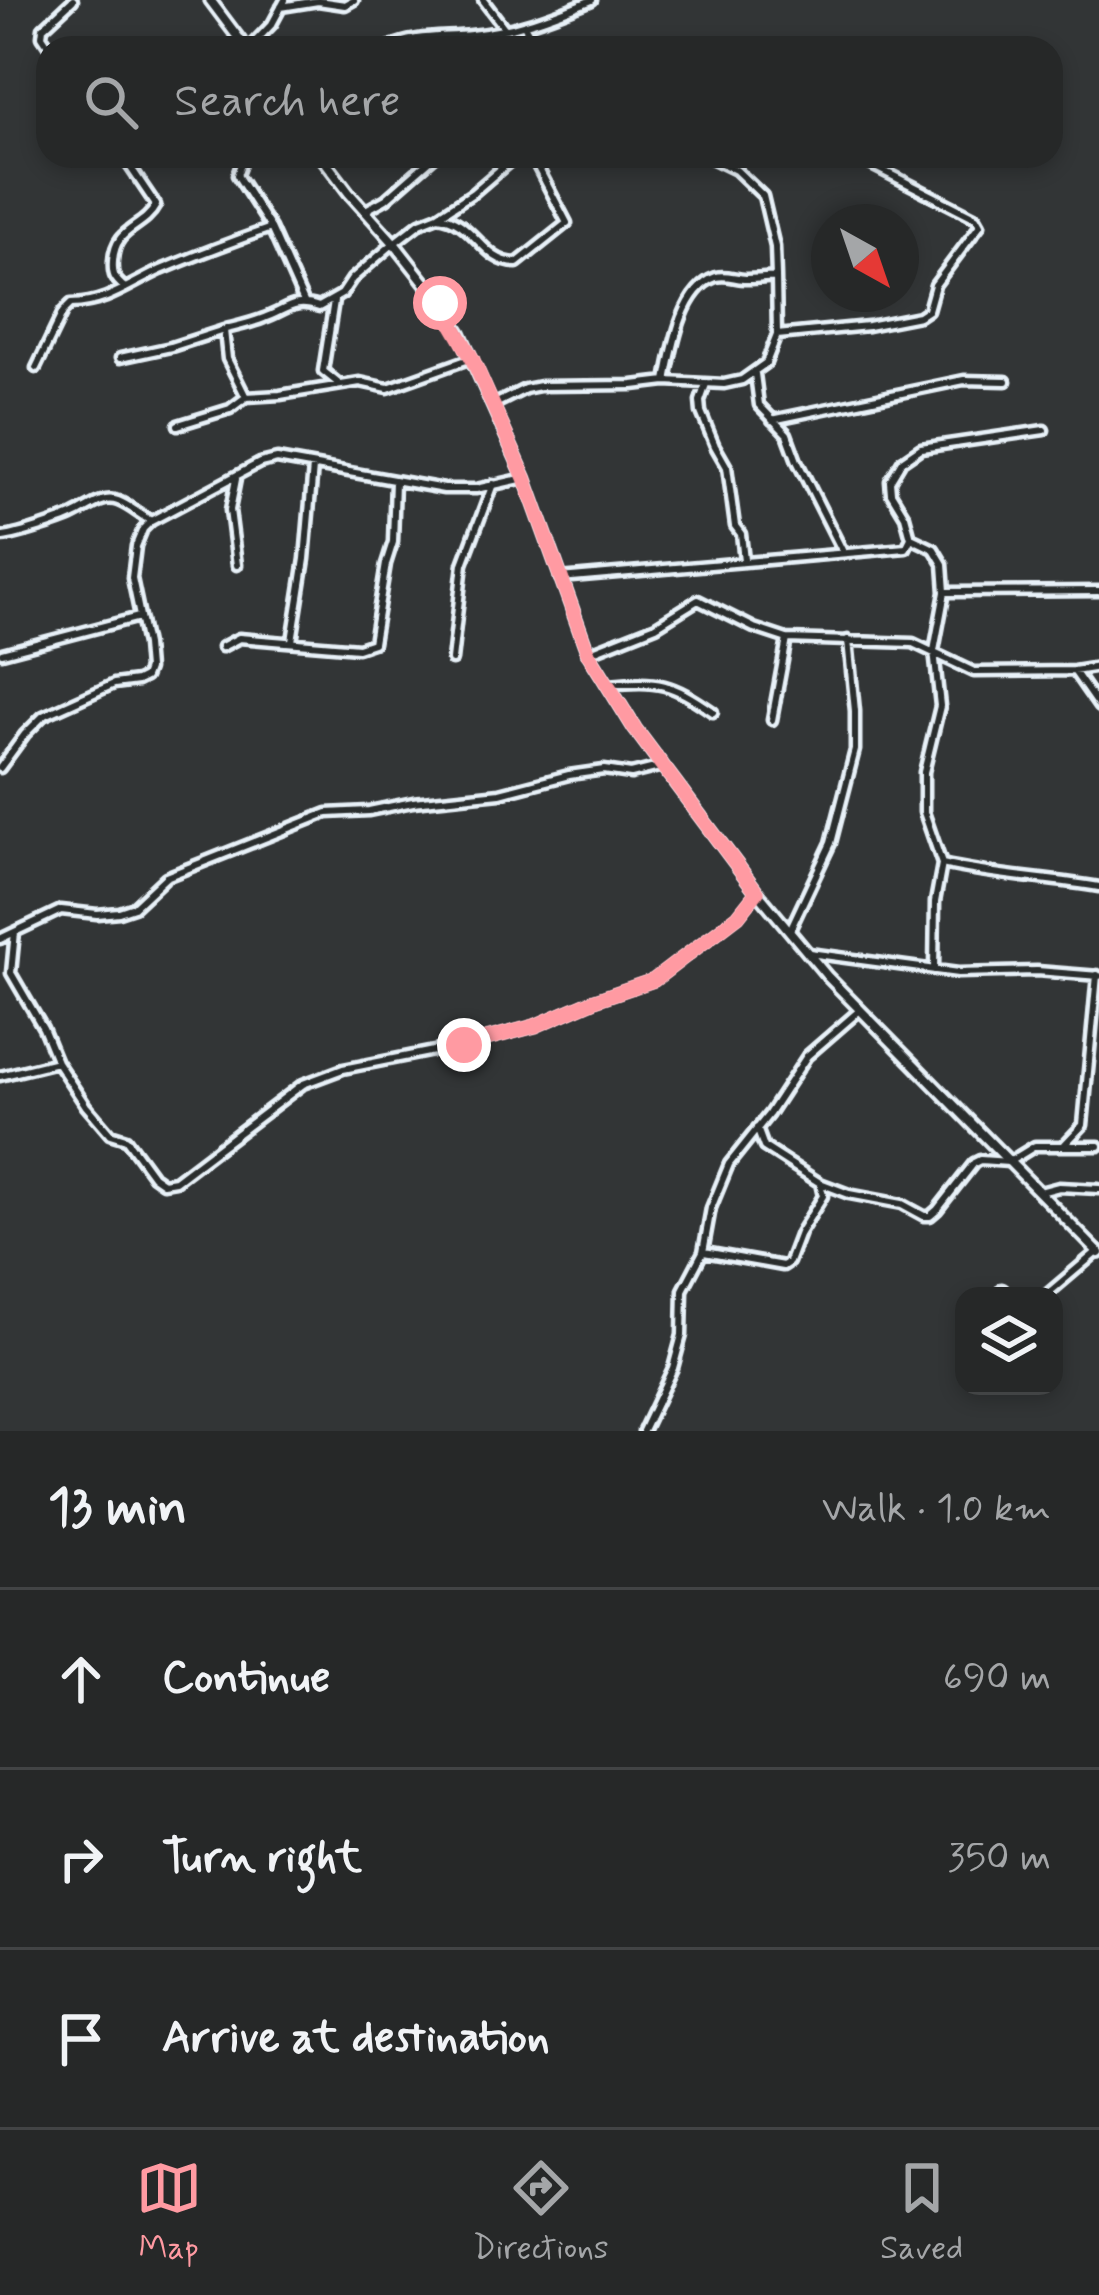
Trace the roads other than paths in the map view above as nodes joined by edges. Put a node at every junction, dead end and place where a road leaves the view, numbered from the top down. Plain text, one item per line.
1 (74, 0) edge
2 (210, 0) edge
3 (354, 0) edge
4 (483, 0) edge
5 (592, 0) edge
6 (283, 3) edge
7 (524, 25) junction
8 (505, 29) junction
9 (42, 36) edge
10 (238, 36) edge
11 (260, 36) edge
12 (444, 36) edge
13 (531, 36) edge
14 (131, 168) edge
15 (240, 168) edge
16 (330, 168) edge
17 (421, 168) edge
18 (502, 168) edge
19 (538, 168) edge
20 (732, 168) edge
21 (878, 168) edge
22 (366, 210) junction
23 (438, 216) junction
24 (271, 228) junction
25 (394, 243) junction
26 (776, 278) junction
27 (125, 288) junction
28 (334, 301) junction
29 (304, 302) junction
30 (224, 329) junction
31 (777, 335) junction
32 (120, 358) dead end
33 (472, 358) junction
34 (36, 368) dead end
35 (323, 371) junction
36 (754, 374) junction
37 (666, 381) junction
38 (1006, 381) dead end
39 (339, 384) junction
40 (706, 384) junction
41 (314, 388) junction
42 (246, 397) junction
43 (493, 405) junction
44 (772, 420) junction
45 (178, 425) dead end
46 (1044, 430) dead end
47 (313, 467) junction
48 (237, 476) junction
49 (525, 478) junction
50 (395, 481) junction
51 (493, 484) junction
52 (151, 521) junction
53 (0, 537) edge
54 (911, 538) junction
55 (842, 551) junction
56 (744, 560) junction
57 (237, 566) dead end
58 (560, 578) junction
59 (1099, 591) edge
60 (945, 592) junction
61 (140, 617) junction
62 (787, 639) junction
63 (848, 640) junction
64 (292, 641) junction
65 (222, 647) dead end
66 (934, 651) junction
67 (2, 653) edge
68 (588, 653) junction
69 (452, 660) dead end
70 (1099, 667) edge
71 (1074, 671) junction
72 (609, 685) junction
73 (1099, 707) edge
74 (712, 712) dead end
75 (772, 720) dead end
76 (4, 755) edge
77 (663, 766) junction
78 (0, 768) edge
79 (942, 864) junction
80 (1099, 886) edge
81 (757, 892) junction
82 (790, 931) junction
83 (15, 932) junction
84 (0, 938) edge
85 (809, 953) junction
86 (934, 970) junction
87 (1098, 976) edge
88 (860, 1010) junction
89 (57, 1062) junction
90 (0, 1076) edge
91 (758, 1128) junction
92 (1064, 1146) junction
93 (1099, 1146) edge
94 (1010, 1162) junction
95 (820, 1183) junction
96 (1099, 1189) edge
97 (1040, 1192) junction
98 (703, 1252) junction
99 (1098, 1252) edge
100 (1056, 1287) edge
101 (643, 1431) edge

1 - 9 street
2 - 10 street
3 - 6 street
4 - 8 street
5 - 7 street
6 - 11 street
7 - 8 street
7 - 13 street
8 - 12 street
14 - 27 street
15 - 24 street
16 - 22 street
17 - 22 street
18 - 23 street
19 - 23 street
20 - 26 street
21 - 31 street
22 - 25 street
23 - 25 street
24 - 27 street
24 - 29 street
25 - 28 street
25 - 33 street
26 - 31 street
26 - 37 street
27 - 34 street
28 - 29 street
28 - 35 street
29 - 30 street
30 - 32 street
30 - 42 street
31 - 36 street
33 - 39 street
33 - 43 street
35 - 39 street
35 - 41 street
36 - 40 street
36 - 44 street
37 - 40 street
37 - 43 street
38 - 44 street
39 - 41 street
40 - 56 street
41 - 42 street
42 - 45 street
43 - 49 street
44 - 55 street
46 - 54 street
47 - 48 street
47 - 50 street
47 - 64 street
48 - 52 street
48 - 57 street
49 - 51 street
49 - 58 street
50 - 51 street
50 - 64 street
51 - 69 street
52 - 53 street
52 - 61 street
54 - 55 street
54 - 60 street
55 - 56 street
56 - 58 street
58 - 68 street
59 - 60 street
60 - 66 street
61 - 67 street
61 - 76 street
62 - 63 street
62 - 68 street
62 - 75 street
63 - 66 street
63 - 82 street
64 - 65 street
66 - 71 street
66 - 79 street
68 - 72 street
70 - 71 street
71 - 73 street
72 - 74 street
72 - 77 street
76 - 78 street
77 - 81 street
77 - 83 street
79 - 80 street
79 - 86 street
81 - 82 street
81 - 89 street
82 - 85 street
83 - 84 street
83 - 89 street
85 - 86 street
85 - 88 street
86 - 87 street
87 - 92 street
88 - 91 street
88 - 94 street
89 - 90 street
91 - 95 street
91 - 98 street
92 - 93 street
92 - 94 street
94 - 95 street
94 - 97 street
95 - 98 street
96 - 97 street
97 - 99 street
98 - 101 street
99 - 100 street

